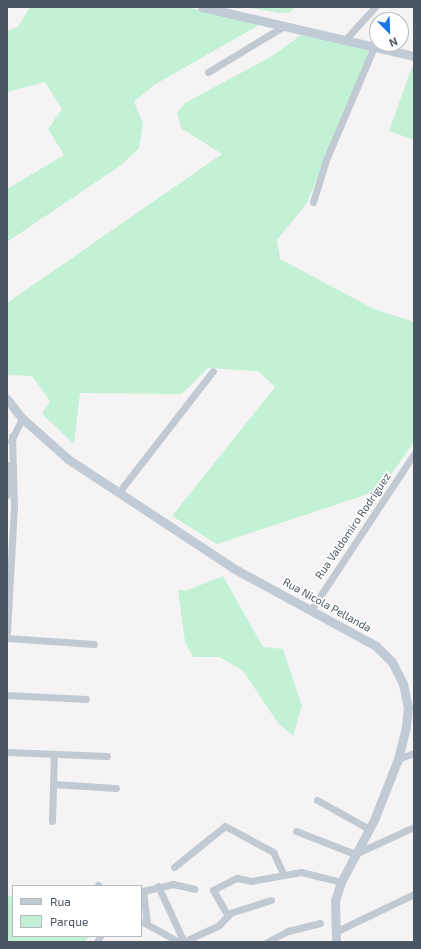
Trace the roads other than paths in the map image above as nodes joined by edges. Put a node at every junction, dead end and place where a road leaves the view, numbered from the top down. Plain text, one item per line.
1 (202, 7) edge
2 (376, 7) edge
3 (284, 26) junction
4 (345, 40) junction
5 (369, 46) edge
6 (372, 52) edge
7 (396, 52) edge
8 (414, 56) edge
9 (208, 72) dead end
10 (313, 202) dead end
11 (214, 371) dead end
12 (7, 399) edge
13 (22, 418) junction
14 (414, 454) edge
15 (10, 463) edge
16 (119, 492) junction
17 (7, 495) edge
18 (10, 530) edge
19 (9, 570) edge
20 (311, 610) junction
21 (7, 632) edge
22 (7, 638) edge
23 (94, 644) dead end
24 (7, 695) edge
25 (86, 699) dead end
26 (410, 725) edge
27 (7, 752) edge
28 (414, 753) edge
29 (54, 754) junction
30 (107, 756) dead end
31 (398, 759) junction
32 (53, 784) junction
33 (116, 788) dead end
34 (317, 800) dead end
35 (52, 821) dead end
36 (414, 827) edge
37 (369, 829) junction
38 (296, 831) dead end
39 (355, 854) junction
40 (174, 867) dead end
41 (283, 873) junction
42 (341, 882) junction
43 (158, 886) junction
44 (194, 889) dead end
45 (414, 894) edge
46 (271, 900) dead end
47 (228, 916) junction
48 (144, 922) edge
49 (320, 923) dead end
50 (335, 932) junction
51 (179, 942) edge
52 (184, 942) edge
53 (267, 942) edge
54 (336, 942) edge

1 - 3 main road
2 - 4 street
3 - 4 main road
3 - 9 street
4 - 5 main road
6 - 10 street
7 - 8 main road
11 - 16 street
12 - 13 main road, Rua Nicola Pellanda
13 - 15 street
13 - 16 main road, Rua Nicola Pellanda
14 - 20 street, Rua Valdomiro Rodriguez
15 - 17 street
15 - 18 street
16 - 20 main road, Rua Nicola Pellanda
18 - 19 street
19 - 21 street
20 - 26 main road, Rua Nicola Pellanda
22 - 23 street
24 - 25 street
26 - 31 main road, Rua Nicola Pellanda
27 - 29 street
28 - 31 street
29 - 30 street
29 - 32 street
31 - 37 main road, Rua Nicola Pellanda
32 - 33 street
32 - 35 street
34 - 37 street
36 - 39 street
37 - 39 main road, Rua Nicola Pellanda
38 - 39 street
39 - 42 main road, Rua Nicola Pellanda
40 - 41 street
41 - 42 street
41 - 47 street
42 - 50 main road, Rua Nicola Pellanda
43 - 44 street
43 - 48 street
43 - 52 street
45 - 50 street
46 - 47 street
47 - 52 street
48 - 51 street
49 - 53 street
50 - 54 main road, Rua Nicola Pellanda

